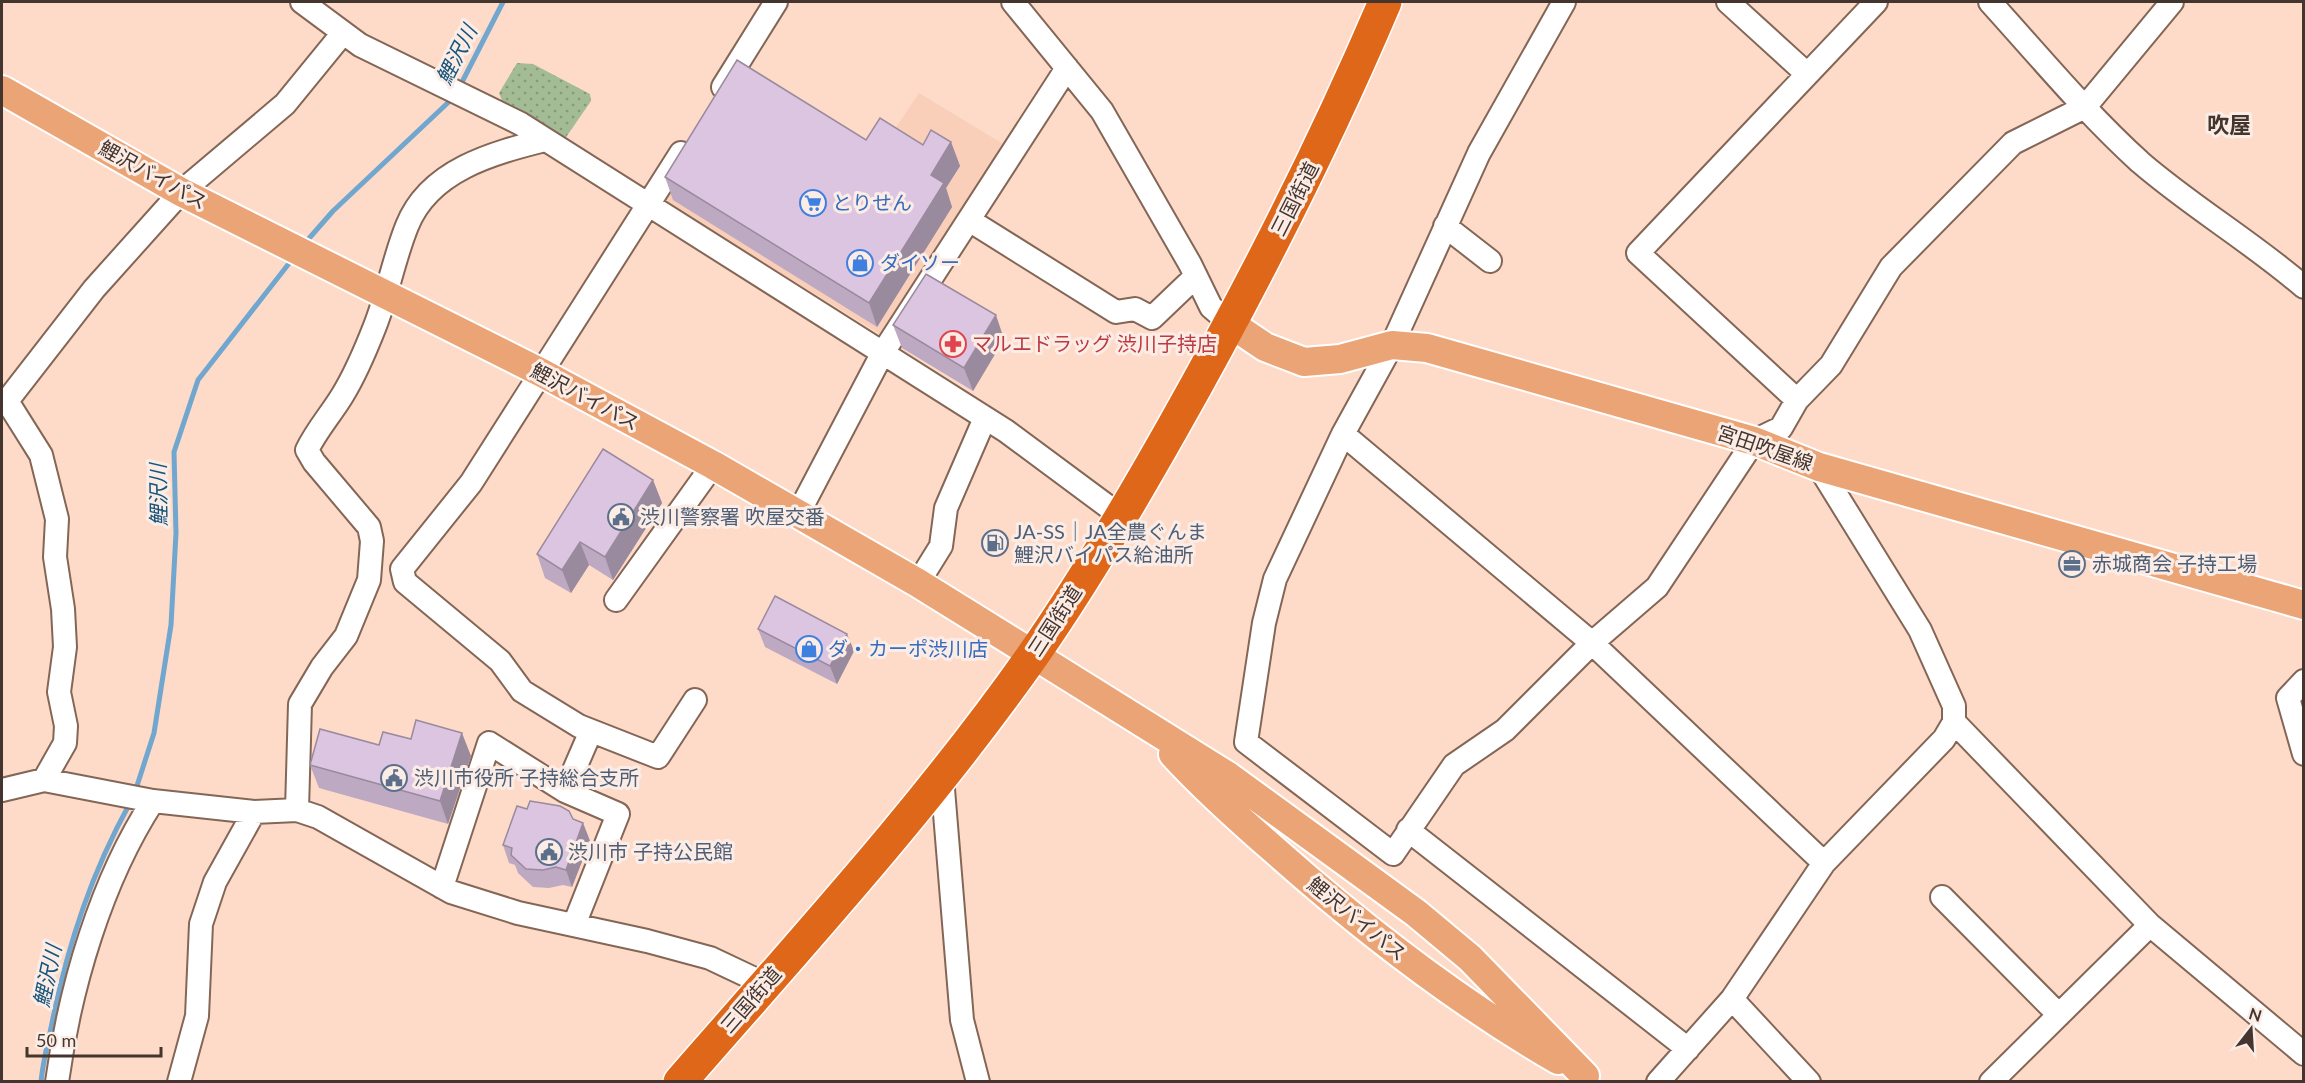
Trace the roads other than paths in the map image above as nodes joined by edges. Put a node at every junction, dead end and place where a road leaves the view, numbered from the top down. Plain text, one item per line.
1 (302, 2) edge
2 (776, 2) edge
3 (1013, 2) edge
4 (1384, 2) edge
5 (1564, 2) edge
6 (1728, 2) edge
7 (1876, 2) edge
8 (1990, 2) edge
9 (2172, 2) edge
10 (343, 33) junction
11 (1067, 68) junction
12 (1807, 74) junction
13 (2, 90) edge
14 (2085, 107) junction
15 (709, 109) edge
16 (691, 138) edge
17 (545, 140) junction
18 (181, 192) junction
19 (648, 206) junction
20 (969, 220) junction
21 (1445, 226) junction
22 (1490, 261) dead end
23 (1196, 276) junction
24 (2304, 287) edge
25 (385, 295) junction
26 (1231, 324) junction
27 (1392, 345) junction
28 (882, 354) junction
29 (542, 373) junction
30 (1797, 400) junction
31 (985, 418) junction
32 (1343, 434) junction
33 (1754, 441) junction
34 (713, 465) junction
35 (1819, 467) junction
36 (798, 514) junction
37 (1122, 517) junction
38 (918, 583) junction
39 (616, 600) dead end
40 (2304, 605) edge
41 (1592, 643) junction
42 (1034, 655) junction
43 (2304, 681) edge
44 (695, 700) dead end
45 (1954, 723) junction
46 (591, 731) junction
47 (1154, 732) junction
48 (2304, 754) edge
49 (942, 777) junction
50 (44, 780) junction
51 (2, 790) edge
52 (565, 791) junction
53 (149, 800) junction
54 (297, 810) junction
55 (254, 812) junction
56 (1408, 830) junction
57 (1824, 863) junction
58 (442, 887) junction
59 (1942, 897) dead end
60 (574, 925) junction
61 (2150, 925) junction
62 (765, 984) junction
63 (1732, 999) junction
64 (2059, 1015) junction
65 (1688, 1049) junction
66 (2304, 1054) edge
67 (1589, 1079) edge
68 (57, 1082) edge
69 (179, 1082) edge
70 (680, 1082) edge
71 (978, 1082) edge
72 (1658, 1082) edge
73 (1809, 1082) edge
74 (1991, 1082) edge

1 - 10 street
2 - 15 street
3 - 11 street
4 - 26 highway, 三国街道
5 - 21 street
6 - 12 street
7 - 12 street
8 - 14 street
9 - 14 street
10 - 17 street
10 - 18 street
11 - 20 street
11 - 23 street
12 - 30 street
13 - 18 main road, 鯉沢バイパス
14 - 24 street
14 - 30 street
16 - 19 street
17 - 19 street
17 - 25 street
18 - 25 main road, 鯉沢バイパス
18 - 50 street
19 - 28 street
19 - 29 street
20 - 23 street
20 - 28 street
21 - 22 street
21 - 27 street
23 - 26 street
25 - 29 main road, 鯉沢バイパス
25 - 54 street
26 - 27 main road, 宮田吹屋線
26 - 37 highway, 三国街道
27 - 32 street
27 - 33 main road, 宮田吹屋線
28 - 31 street
28 - 36 street
29 - 34 main road, 鯉沢バイパス
29 - 46 street
30 - 33 street
31 - 37 street
31 - 38 street
32 - 41 street
32 - 56 street
33 - 35 main road, 宮田吹屋線
33 - 41 street
34 - 36 main road, 鯉沢バイパス
34 - 39 street
35 - 40 main road, 宮田吹屋線
35 - 45 street
36 - 38 main road, 鯉沢バイパス
37 - 42 highway, 三国街道
38 - 42 main road, 鯉沢バイパス
41 - 56 street
41 - 57 street
42 - 47 main road, 鯉沢バイパス
42 - 49 highway, 三国街道
43 - 48 street
44 - 46 street
45 - 57 street
45 - 61 street
46 - 52 street
47 - 67 main road, 鯉沢バイパス
47 - 67 main road, 鯉沢バイパス
49 - 62 highway, 三国街道
49 - 71 street
50 - 51 street
50 - 53 street
52 - 58 street
52 - 60 street
53 - 55 street
53 - 68 street
54 - 55 street
54 - 58 street
55 - 69 street
56 - 65 street
57 - 63 street
58 - 60 street
59 - 64 street
60 - 62 street
61 - 64 street
61 - 66 street
62 - 70 highway, 三国街道
63 - 65 street
63 - 73 street
64 - 74 street
65 - 72 street

